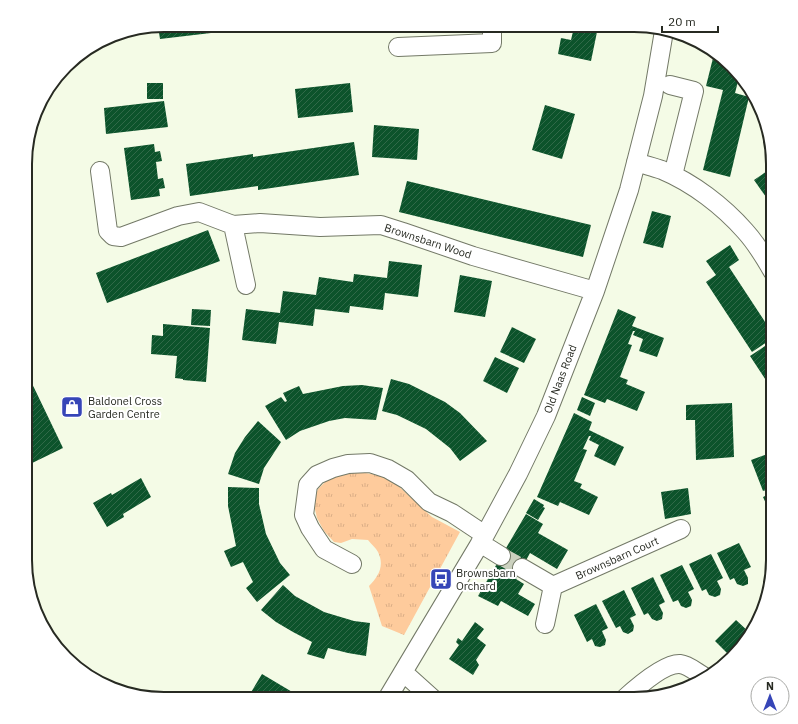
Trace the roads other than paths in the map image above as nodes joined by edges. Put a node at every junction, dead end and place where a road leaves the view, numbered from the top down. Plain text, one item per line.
1 (492, 32) edge
2 (663, 35) edge
3 (398, 47) dead end
4 (670, 85) dead end
5 (636, 162) junction
6 (100, 171) dead end
7 (674, 176) junction
8 (233, 225) junction
9 (766, 260) edge
10 (246, 285) dead end
11 (595, 291) junction
12 (681, 530) dead end
13 (482, 539) junction
14 (501, 556) tunnel mouth
15 (352, 564) dead end
16 (522, 568) tunnel mouth
17 (552, 586) junction
18 (545, 624) dead end
19 (403, 672) junction
20 (699, 674) edge
21 (391, 692) edge
22 (425, 692) edge
23 (632, 692) edge

1 - 3 street
2 - 5 street, Old Naas Road
4 - 7 street
5 - 7 street
5 - 11 street, Old Naas Road
6 - 8 street, Brownsbarn Wood
7 - 9 street
8 - 10 street
8 - 11 street, Brownsbarn Wood
11 - 13 street, Old Naas Road
12 - 17 street, Brownsbarn Court
13 - 14 street
13 - 15 street
13 - 19 street, Old Naas Road
16 - 17 street
17 - 18 street
19 - 21 street, Old Naas Road
19 - 22 street
20 - 23 street

